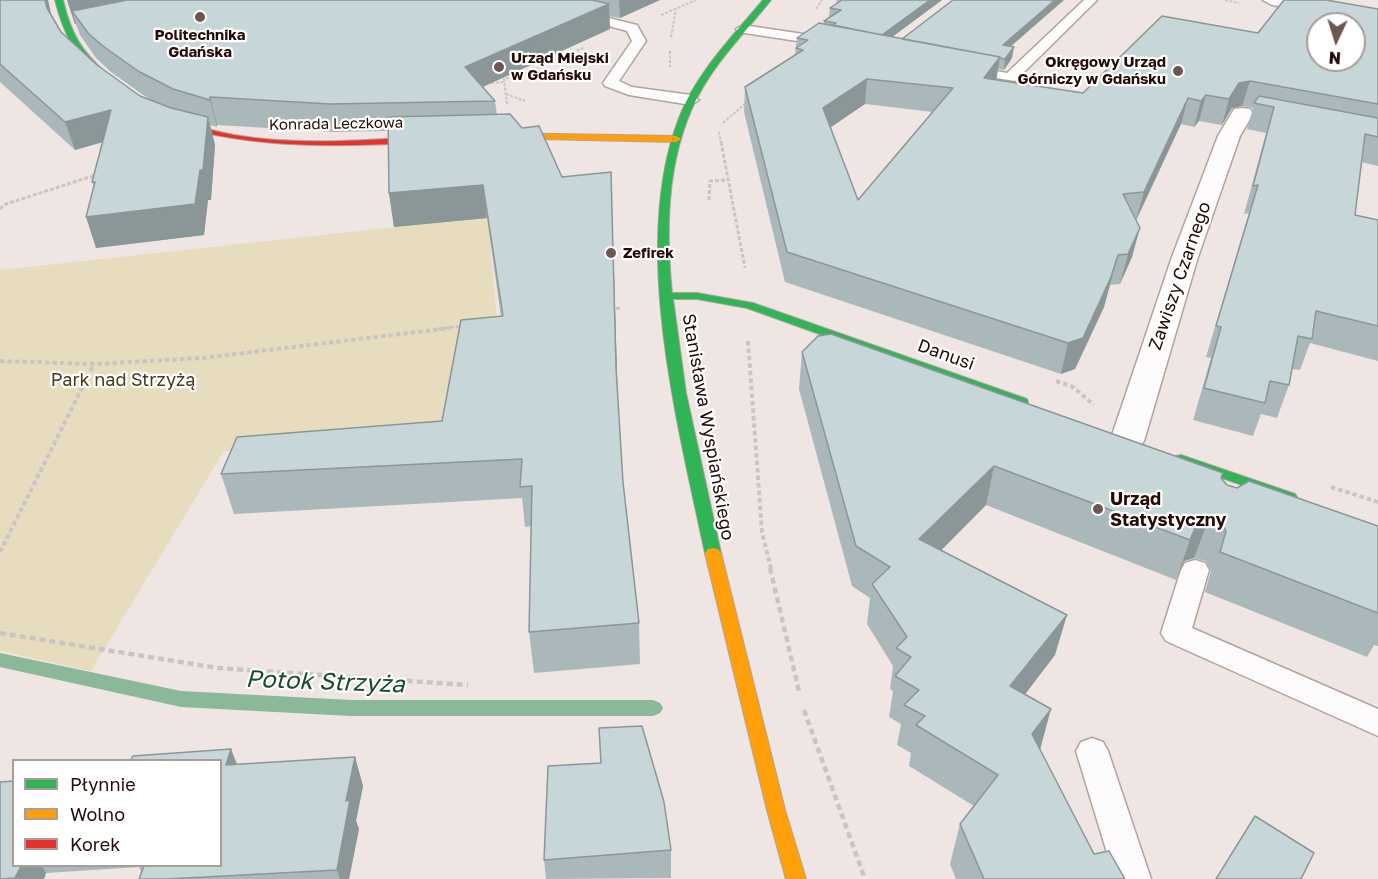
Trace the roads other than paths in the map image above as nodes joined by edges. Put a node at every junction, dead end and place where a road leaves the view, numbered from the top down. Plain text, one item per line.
1 (59, 0) edge
2 (521, 0) edge
3 (767, 0) edge
4 (1091, 0) edge
5 (1272, 0) edge
6 (1378, 18) edge
7 (85, 29) edge
8 (743, 29) junction
9 (66, 32) junction
10 (841, 44) edge
11 (953, 66) edge
12 (114, 86) edge
13 (691, 100) junction
14 (1248, 115) dead end
15 (157, 116) edge
16 (482, 137) edge
17 (450, 138) edge
18 (676, 139) junction
19 (666, 296) junction
20 (1040, 409) edge
21 (1127, 440) edge
22 (1169, 455) edge
23 (1242, 481) junction
24 (1299, 500) edge
25 (1229, 503) edge
26 (1195, 570) dead end
27 (1378, 723) edge
28 (1092, 751) dead end
29 (796, 879) edge
30 (1133, 879) edge

1 - 9 street
2 - 13 lane
3 - 8 street, Stanisława Wyspiańskiego
4 - 11 lane
5 - 6 street
7 - 9 lane
8 - 10 lane
8 - 13 street, Stanisława Wyspiańskiego
9 - 12 street
13 - 18 street, Stanisława Wyspiańskiego
14 - 21 street, Zawiszy Czarnego
15 - 17 street, Konrada Leczkowa
16 - 18 street
18 - 19 street, Stanisława Wyspiańskiego
19 - 20 street, Danusi
19 - 29 street, Stanisława Wyspiańskiego
22 - 23 street
23 - 24 street
23 - 25 lane
26 - 27 lane
28 - 30 lane

